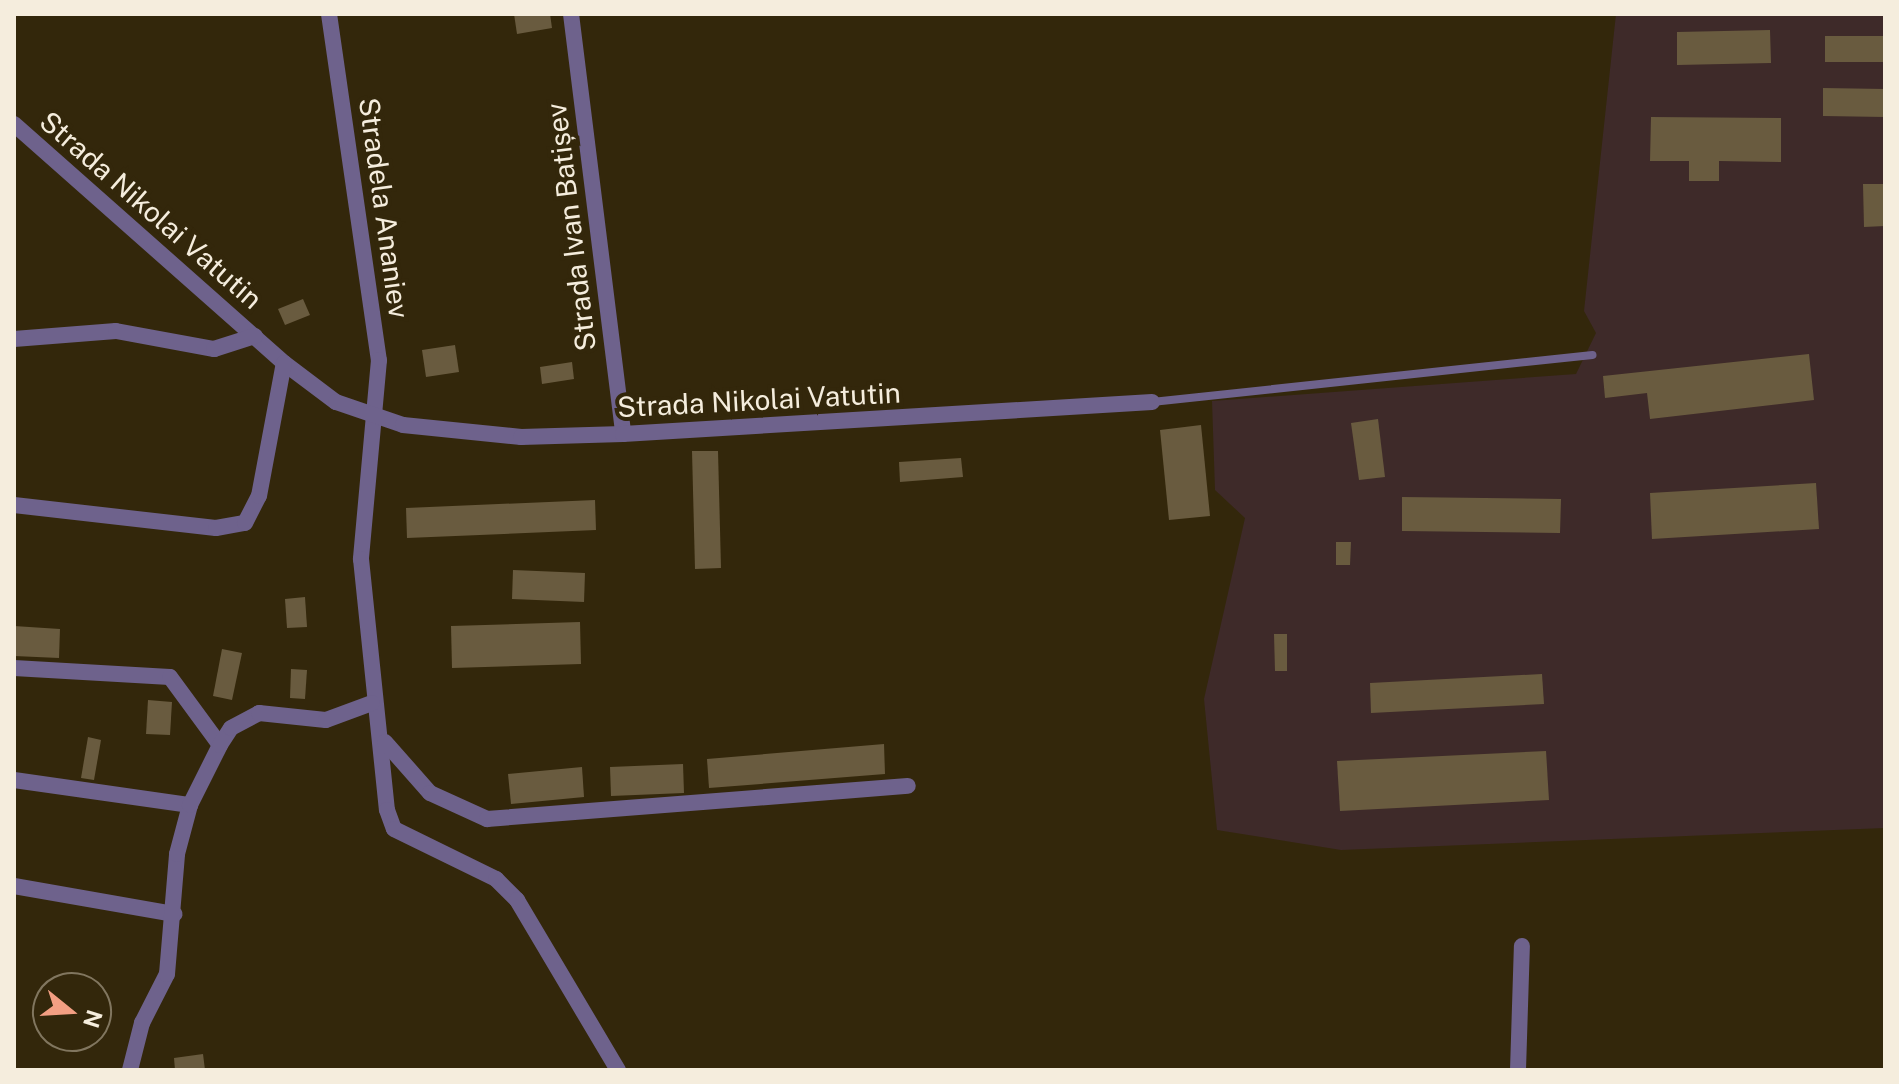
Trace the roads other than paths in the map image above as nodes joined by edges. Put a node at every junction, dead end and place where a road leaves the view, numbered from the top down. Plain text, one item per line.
1 (329, 14) edge
2 (571, 14) edge
3 (14, 124) edge
4 (255, 336) junction
5 (14, 339) edge
6 (1592, 355) dead end
7 (284, 363) junction
8 (1152, 402) joint
9 (374, 410) junction
10 (623, 434) junction
11 (14, 505) edge
12 (14, 668) edge
13 (372, 703) junction
14 (384, 740) junction
15 (220, 745) junction
16 (14, 780) edge
17 (908, 786) dead end
18 (190, 805) junction
19 (14, 886) edge
20 (175, 914) junction
21 (1522, 946) dead end
22 (130, 1070) edge
23 (618, 1070) edge
24 (1518, 1070) edge

1 - 9 street, Stradela Ananiev
2 - 10 street, Strada Ivan Batișev
3 - 4 street, Strada Nikolai Vatutin
4 - 5 street
4 - 7 street, Strada Nikolai Vatutin
6 - 8 lane
7 - 9 street, Strada Nikolai Vatutin
7 - 11 street
8 - 10 street, Strada Nikolai Vatutin
9 - 10 street, Strada Nikolai Vatutin
9 - 13 street
12 - 15 street
13 - 14 street
13 - 15 street
14 - 17 street
14 - 23 street
15 - 18 street
16 - 18 street
18 - 20 street
19 - 20 street
20 - 22 street
21 - 24 street

